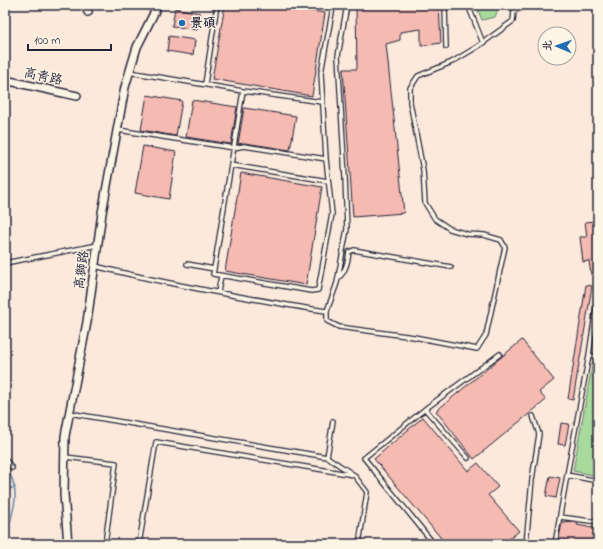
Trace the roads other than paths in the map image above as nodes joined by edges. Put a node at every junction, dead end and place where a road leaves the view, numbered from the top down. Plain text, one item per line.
1 (85, 5) edge
2 (158, 5) edge
3 (217, 5) edge
4 (321, 5) edge
5 (347, 5) edge
6 (445, 5) edge
7 (468, 5) edge
8 (528, 5) edge
9 (88, 12) dead end
10 (483, 43) junction
11 (446, 47) dead end
12 (129, 72) junction
13 (5, 80) edge
14 (205, 84) junction
15 (243, 91) junction
16 (77, 96) dead end
17 (322, 102) junction
18 (118, 130) junction
19 (234, 148) junction
20 (326, 159) junction
21 (231, 165) junction
22 (328, 182) junction
23 (98, 245) junction
24 (5, 262) edge
25 (187, 264) dead end
26 (95, 266) junction
27 (451, 267) dead end
28 (214, 268) junction
29 (221, 276) junction
30 (338, 278) junction
31 (218, 292) junction
32 (598, 294) edge
33 (327, 311) junction
34 (500, 354) dead end
35 (589, 355) junction
36 (598, 357) edge
37 (425, 409) junction
38 (69, 413) junction
39 (533, 416) dead end
40 (333, 420) dead end
41 (64, 456) junction
42 (327, 457) junction
43 (468, 458) dead end
44 (5, 459) edge
45 (12, 468) dead end
46 (354, 475) junction
47 (567, 475) junction
48 (598, 481) edge
49 (560, 517) junction
50 (598, 522) edge
51 (68, 544) edge
52 (105, 544) edge
53 (139, 544) edge
54 (359, 544) edge
55 (434, 544) edge
56 (526, 544) edge
57 (555, 544) edge

1 - 9 street
2 - 12 street, 高獅路
3 - 14 lane
4 - 17 lane
5 - 30 lane
6 - 11 lane
7 - 10 lane
8 - 10 lane
10 - 33 lane
12 - 14 lane
12 - 18 street, 高獅路
13 - 16 street, 高青路
14 - 15 lane
15 - 17 lane
15 - 19 lane
17 - 20 lane
18 - 19 lane
18 - 23 street, 高獅路
19 - 20 lane
19 - 21 lane
20 - 22 lane
21 - 22 lane
21 - 28 lane
22 - 29 lane
23 - 24 lane
23 - 26 street, 高獅路
25 - 28 lane
26 - 31 lane
26 - 38 street, 高獅路
27 - 30 lane
28 - 29 lane
29 - 31 lane
30 - 33 lane
31 - 33 lane
32 - 35 lane
34 - 37 lane
35 - 36 lane
35 - 47 lane
37 - 43 lane
37 - 55 lane
38 - 41 street, 高獅路
38 - 42 lane
39 - 56 lane
40 - 42 lane
41 - 51 street, 高獅路
41 - 52 lane
42 - 46 lane
44 - 45 lane
46 - 53 lane
46 - 54 lane
47 - 48 lane
47 - 49 lane
49 - 50 lane
49 - 57 lane

